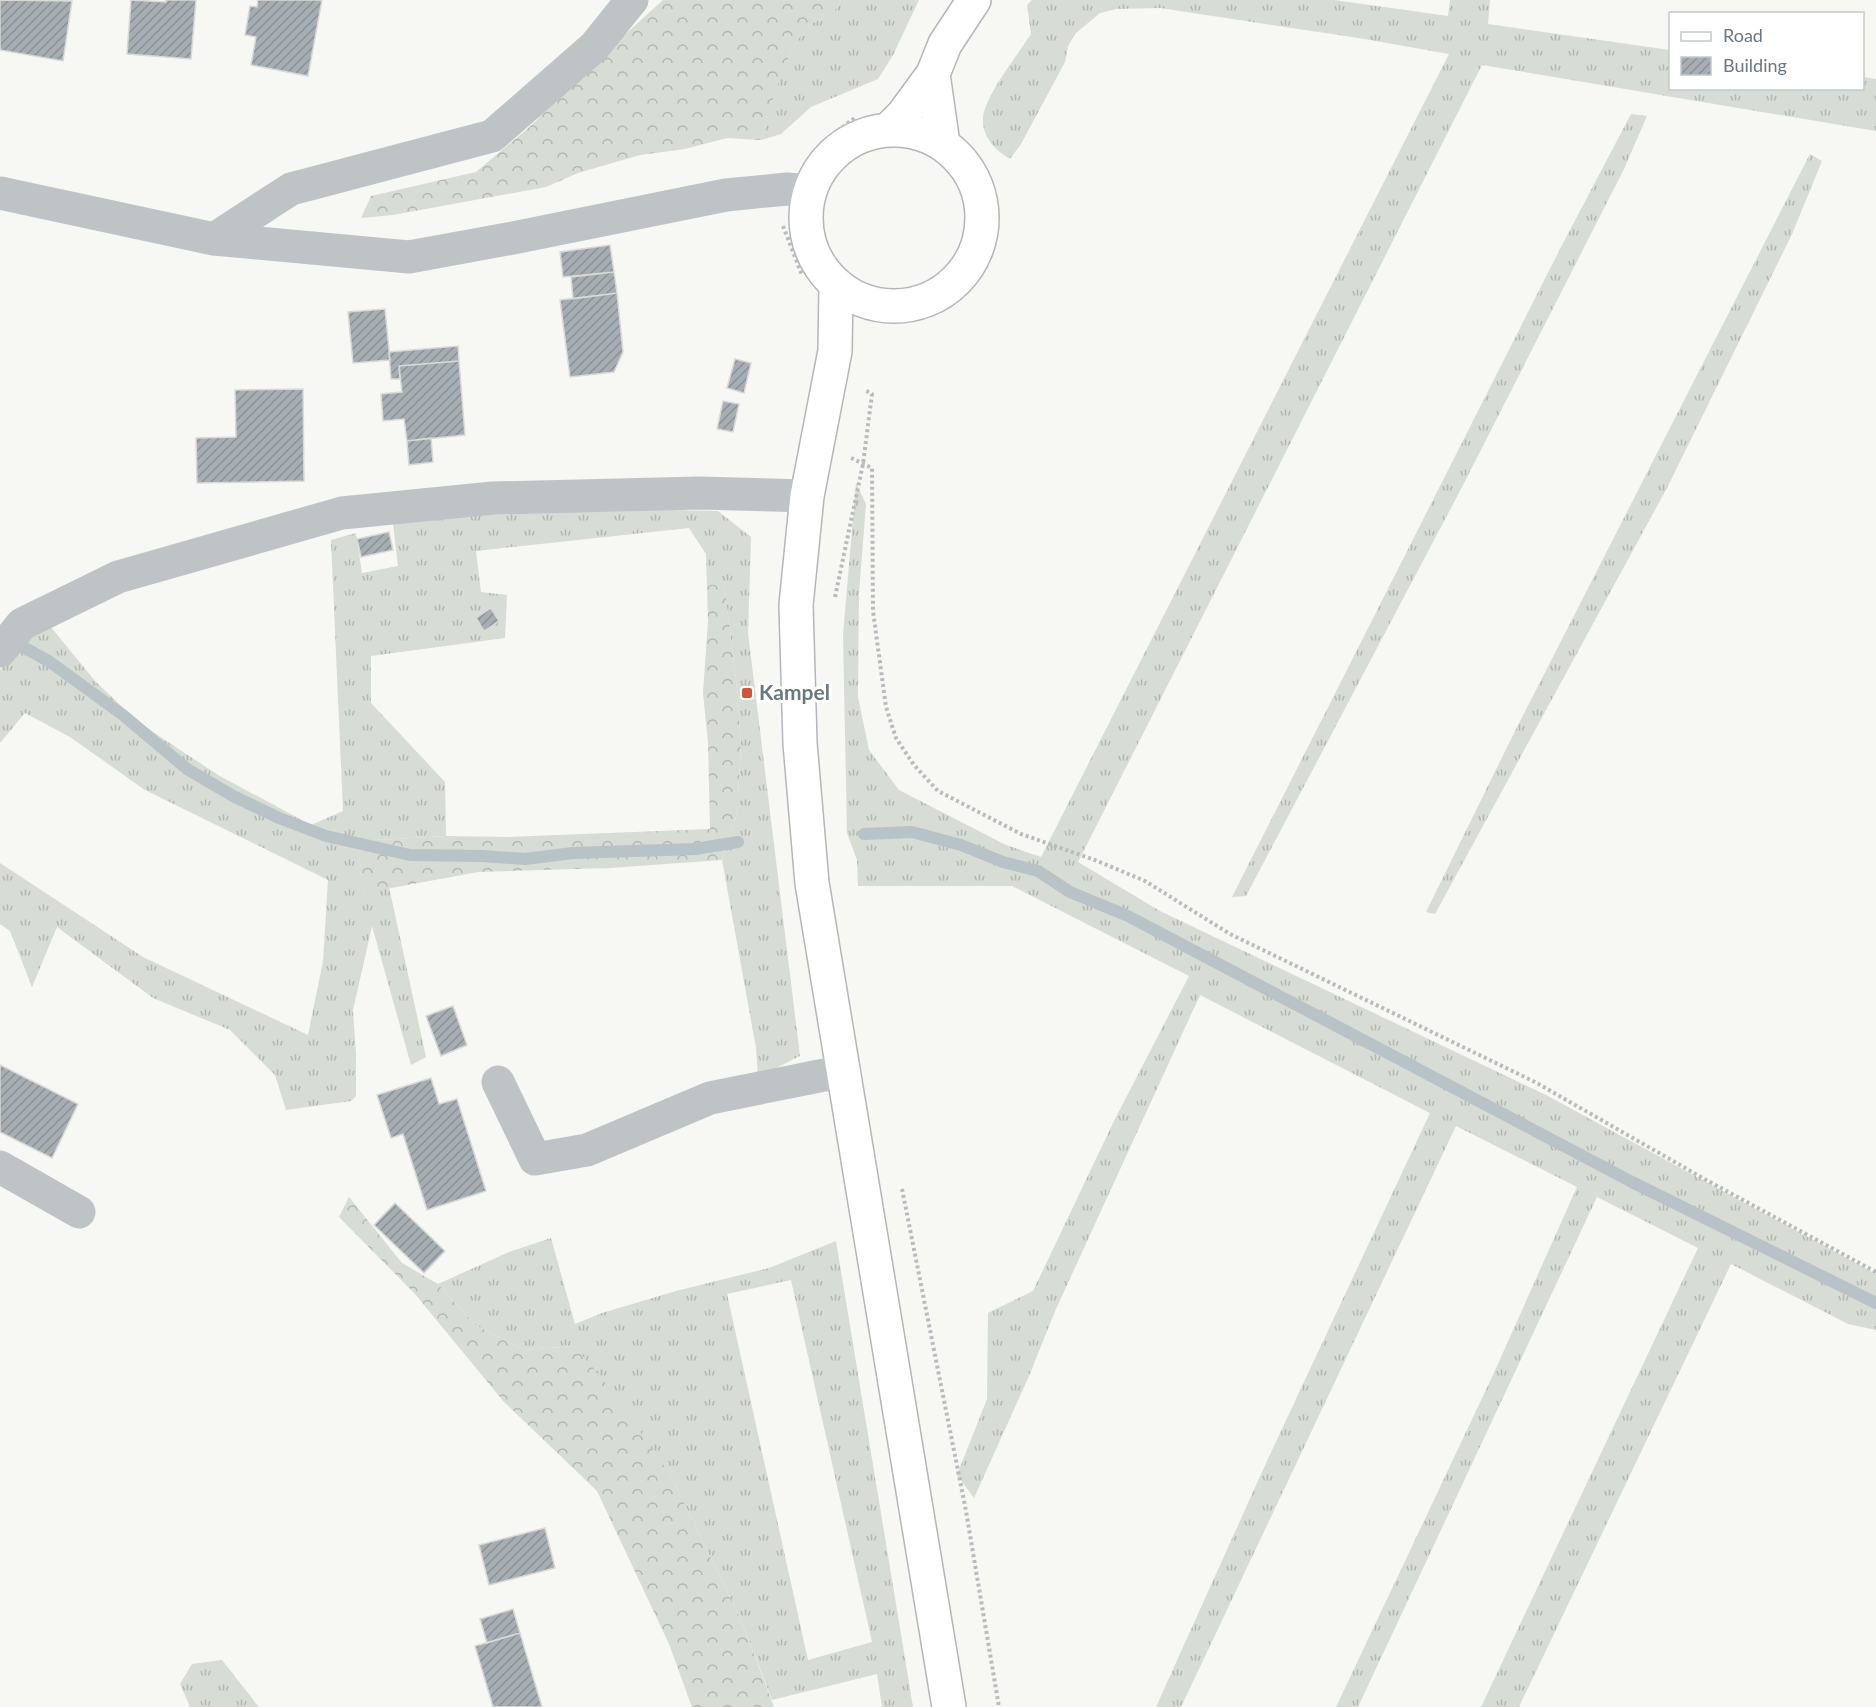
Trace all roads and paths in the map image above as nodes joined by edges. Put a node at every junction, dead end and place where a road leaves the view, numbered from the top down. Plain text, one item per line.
1 (632, 0) edge
2 (974, 0) edge
3 (933, 74) junction
4 (876, 122) junction
5 (943, 144) junction
6 (798, 190) junction
7 (0, 194) edge
8 (214, 239) junction
9 (820, 285) junction
10 (886, 306) junction
11 (834, 362) junction
12 (818, 443) junction
13 (863, 464) junction
14 (807, 496) junction
15 (835, 601) dead end
16 (0, 651) edge
17 (844, 1071) junction
18 (498, 1082) dead end
19 (0, 1167) edge
20 (901, 1182) dead end
21 (79, 1212) dead end
22 (1876, 1272) edge
23 (949, 1707) edge
24 (999, 1707) edge

1 - 8 street
2 - 3 street
3 - 4 street
3 - 5 street
4 - 5 street
4 - 6 street
4 - 6 path
5 - 10 street
6 - 8 street
6 - 9 street
6 - 9 path
7 - 8 street
9 - 10 street
9 - 11 street
10 - 11 street
11 - 12 street
11 - 13 path
12 - 13 path
12 - 14 street
13 - 15 path
13 - 22 path
14 - 16 street
14 - 17 street
17 - 18 street
17 - 23 street
19 - 21 street
20 - 24 path

